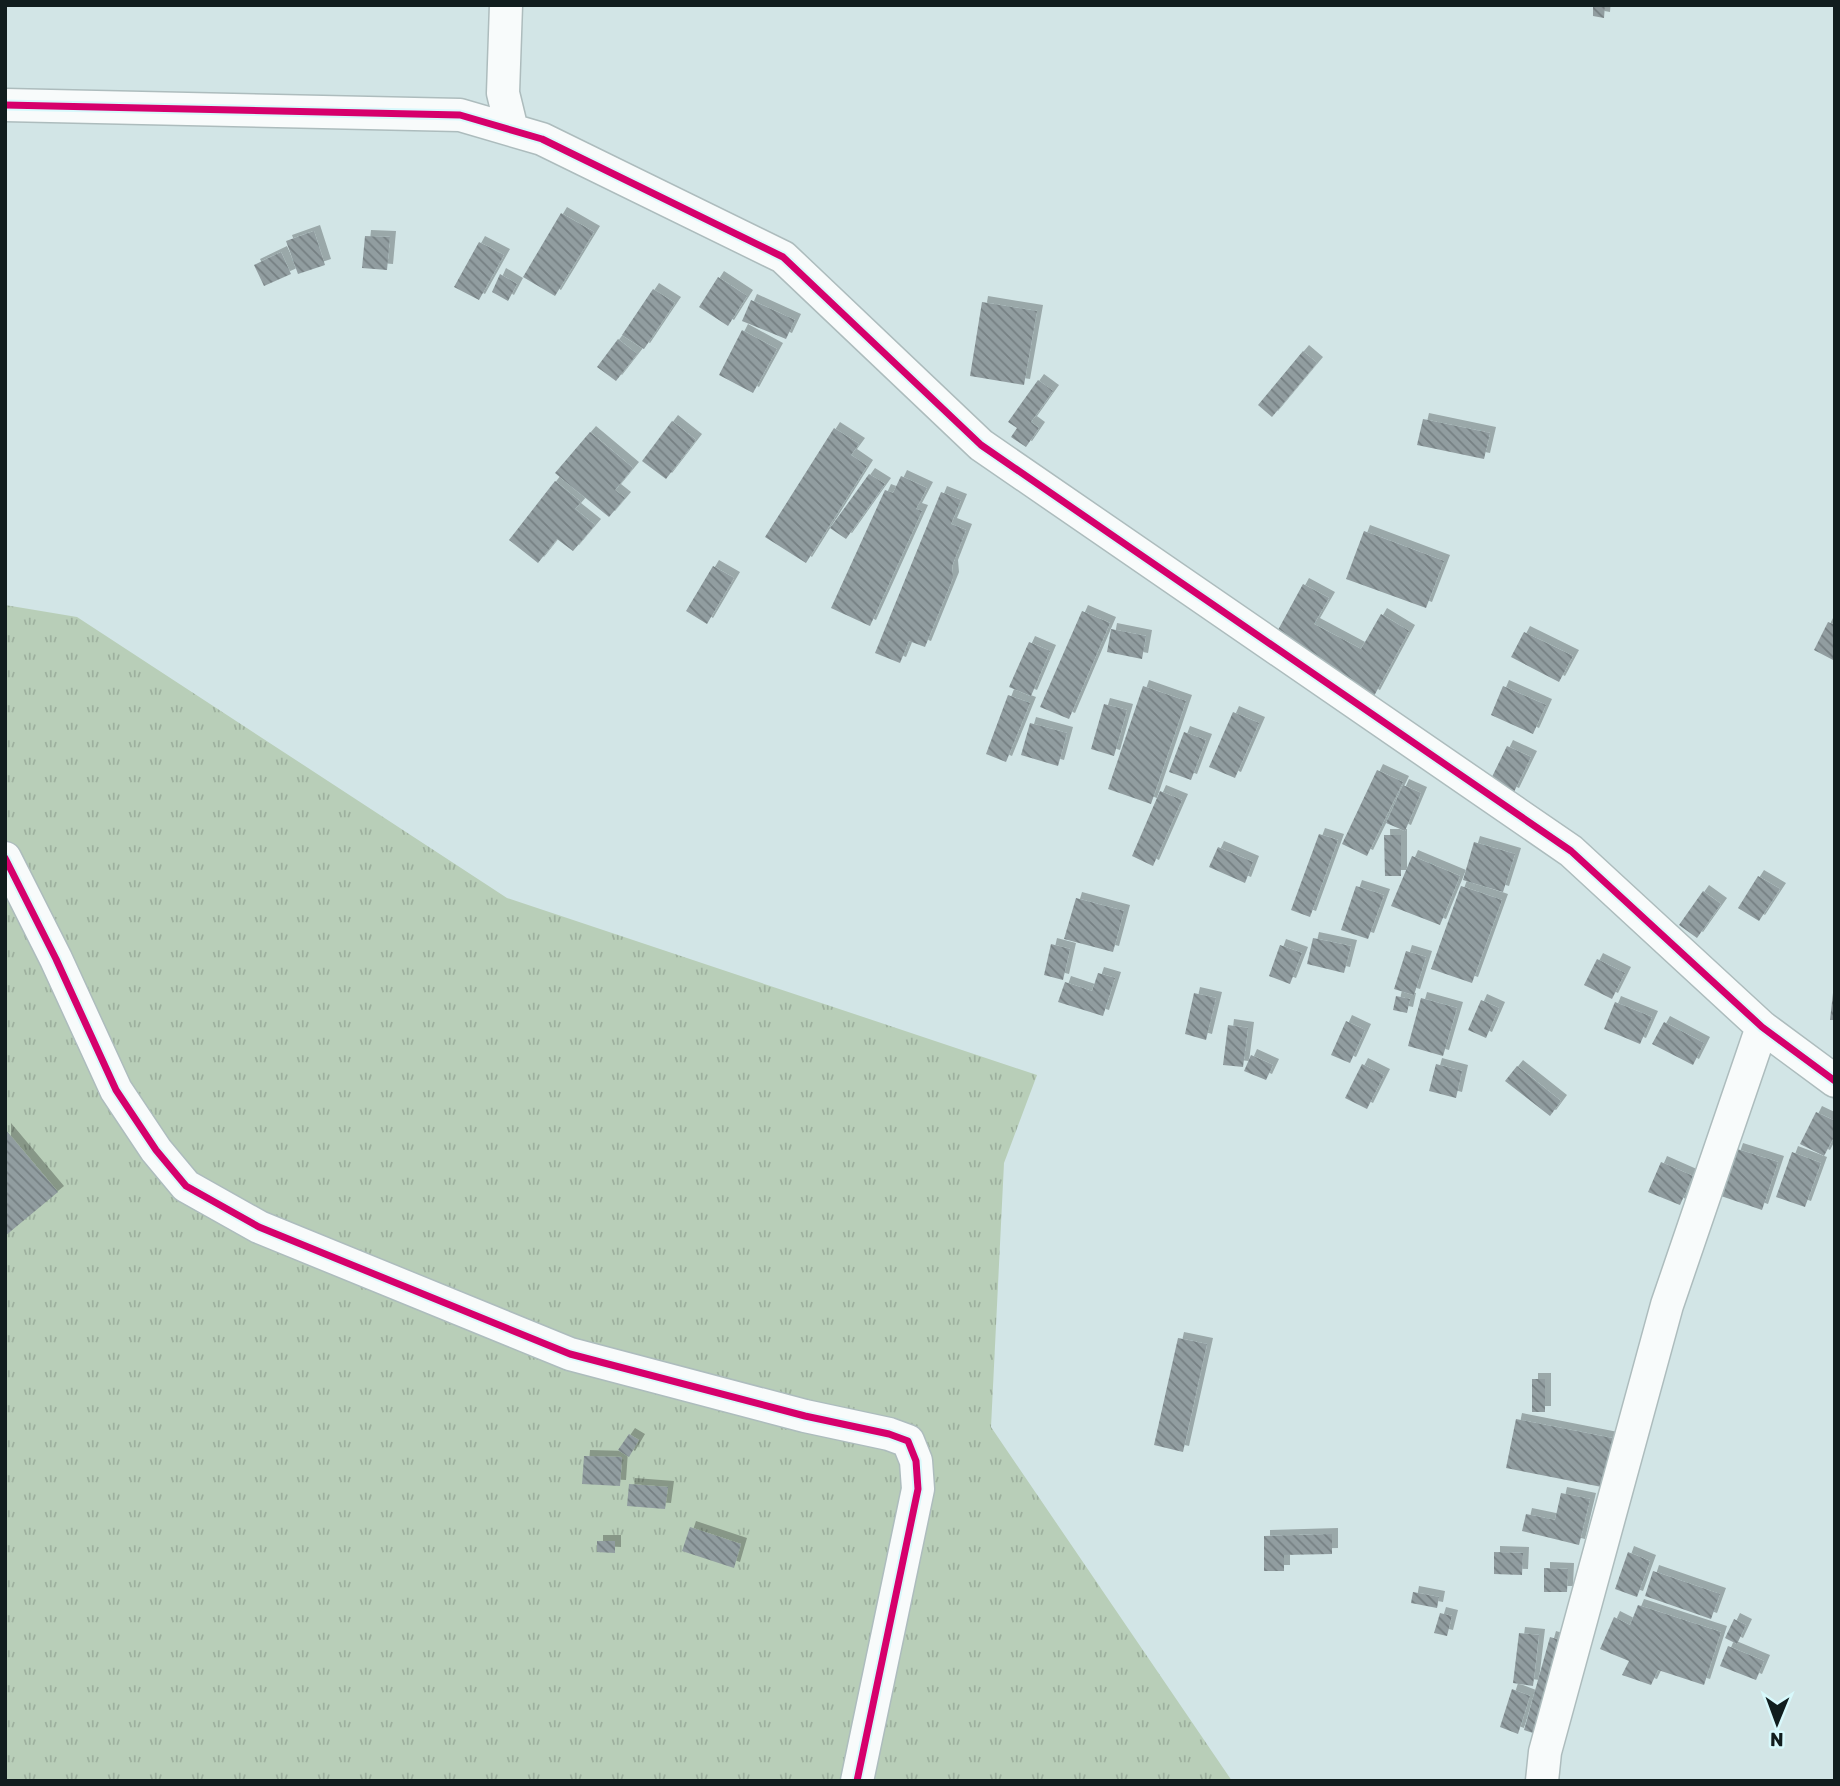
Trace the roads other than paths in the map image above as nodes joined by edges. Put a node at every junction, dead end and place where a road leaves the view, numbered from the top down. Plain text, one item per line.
1 (506, 5) edge
2 (5, 105) edge
3 (512, 130) junction
4 (5, 858) edge
5 (1762, 1027) junction
6 (1835, 1081) edge
7 (857, 1781) edge
8 (1542, 1781) edge

1 - 3 street
2 - 3 street
3 - 5 street
4 - 7 street
5 - 6 street
5 - 8 street

